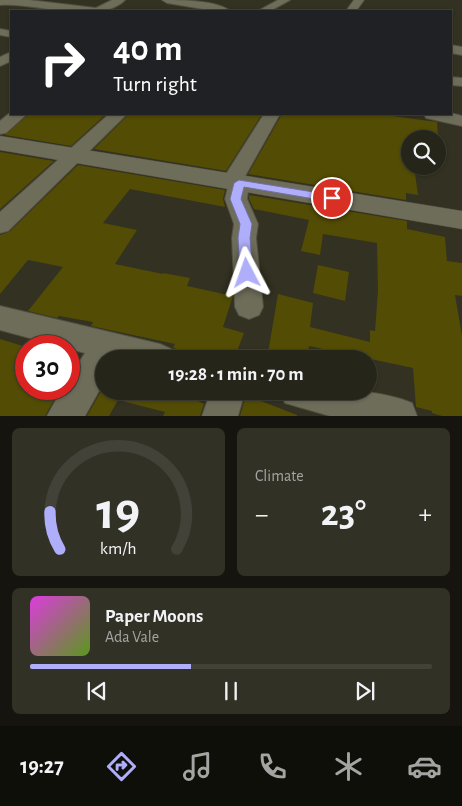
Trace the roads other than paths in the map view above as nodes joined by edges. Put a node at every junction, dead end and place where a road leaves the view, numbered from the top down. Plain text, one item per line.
1 (120, 0) edge
2 (167, 0) edge
3 (285, 0) edge
4 (4, 1) edge
5 (189, 3) junction
6 (89, 10) edge
7 (100, 10) edge
8 (179, 10) edge
9 (220, 10) edge
10 (265, 10) edge
11 (18, 115) edge
12 (118, 115) edge
13 (271, 115) edge
14 (436, 115) edge
15 (462, 122) edge
16 (0, 129) edge
17 (0, 142) edge
18 (75, 156) junction
19 (235, 183) junction
20 (462, 220) edge
21 (0, 225) edge
22 (249, 307) dead end
23 (0, 318) edge
24 (108, 345) junction
25 (127, 350) edge
26 (225, 400) edge
27 (334, 400) edge
28 (65, 416) edge
29 (220, 416) edge
30 (399, 416) edge

1 - 7 street
2 - 5 street
3 - 10 street
4 - 6 street
5 - 8 street
5 - 9 street
11 - 16 street
12 - 18 street
13 - 19 street
14 - 15 street
17 - 18 street
18 - 19 street
18 - 21 street
19 - 20 street
19 - 22 street
23 - 24 street
24 - 25 street
24 - 28 street
26 - 29 street
27 - 30 street

